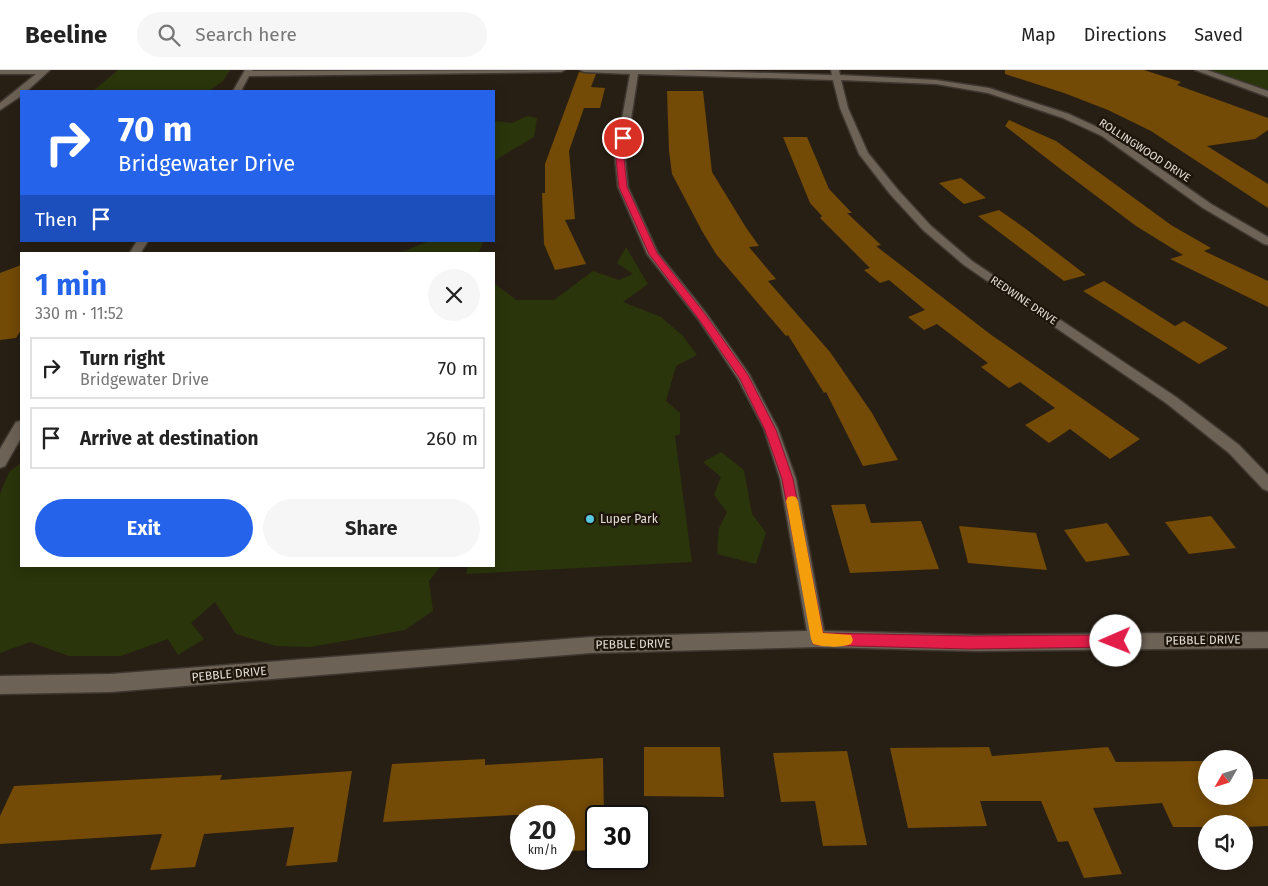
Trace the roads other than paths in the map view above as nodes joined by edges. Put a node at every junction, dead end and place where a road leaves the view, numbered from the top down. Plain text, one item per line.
1 (561, 70) edge
2 (584, 70) edge
3 (1199, 70) edge
4 (45, 71) edge
5 (0, 72) edge
6 (248, 72) edge
7 (634, 72) junction
8 (836, 73) edge
9 (24, 90) edge
10 (239, 90) edge
11 (20, 93) edge
12 (1268, 94) edge
13 (0, 107) edge
14 (1268, 242) edge
15 (20, 428) edge
16 (0, 462) edge
17 (1268, 485) edge
18 (817, 639) junction
19 (1268, 640) edge
20 (0, 685) edge

1 - 6 street
2 - 7 street, ROLLINGWOOD DRIVE
3 - 12 street
4 - 5 street
4 - 9 street
6 - 10 street
7 - 8 street, ROLLINGWOOD DRIVE
7 - 18 street
8 - 14 street, ROLLINGWOOD DRIVE
8 - 17 street, REDWINE DRIVE
11 - 13 street
15 - 16 street
18 - 19 street, PEBBLE DRIVE
18 - 20 street, PEBBLE DRIVE

